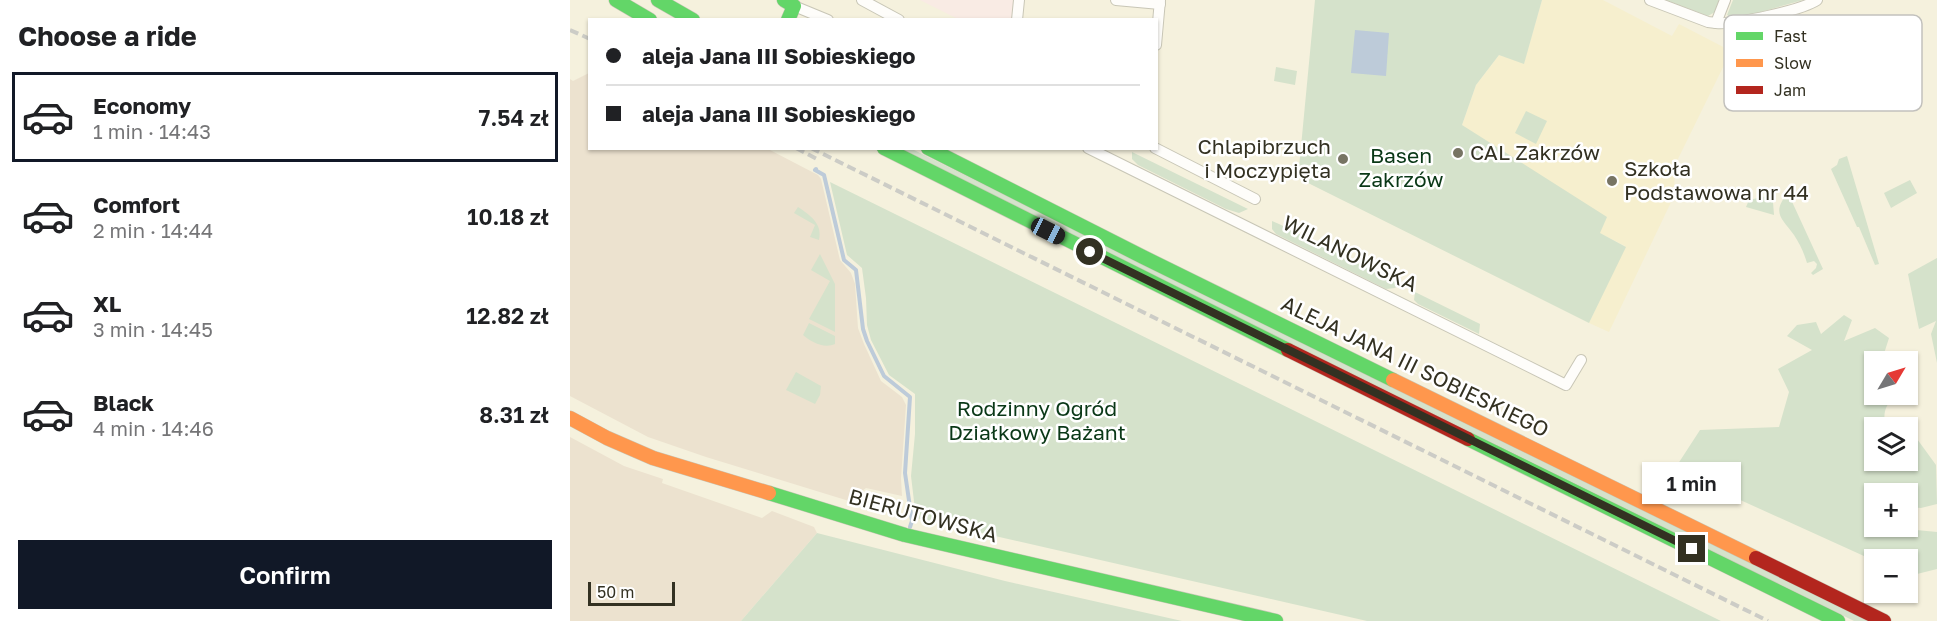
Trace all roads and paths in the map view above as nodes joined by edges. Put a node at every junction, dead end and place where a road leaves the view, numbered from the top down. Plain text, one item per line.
1 (616, 0) edge
2 (658, 0) edge
3 (862, 0) edge
4 (1019, 0) edge
5 (1116, 0) edge
6 (1650, 0) edge
7 (1725, 0) edge
8 (1817, 0) edge
9 (1160, 2) edge
10 (789, 3) edge
11 (1769, 15) edge
12 (647, 18) edge
13 (690, 18) edge
14 (788, 18) edge
15 (823, 18) edge
16 (895, 18) edge
17 (1017, 18) edge
18 (1724, 22) edge
19 (1716, 23) junction
20 (1158, 24) edge
21 (888, 150) edge
22 (932, 150) edge
23 (1092, 150) edge
24 (1158, 150) edge
25 (1255, 199) dead end
26 (1581, 360) dead end
27 (570, 418) edge
28 (1276, 621) edge
29 (1838, 621) edge
30 (1884, 621) edge

1 - 12 main road
2 - 13 main road
3 - 16 street
4 - 17 street
5 - 9 street
6 - 19 street
7 - 19 street
8 - 11 street
9 - 20 street
10 - 14 main road
10 - 15 street
18 - 19 street
21 - 29 main road, ALEJA JANA III SOBIESKIEGO
22 - 30 main road, ALEJA JANA III SOBIESKIEGO
23 - 26 street, WILANOWSKA
24 - 25 street
27 - 28 main road, BIERUTOWSKA

